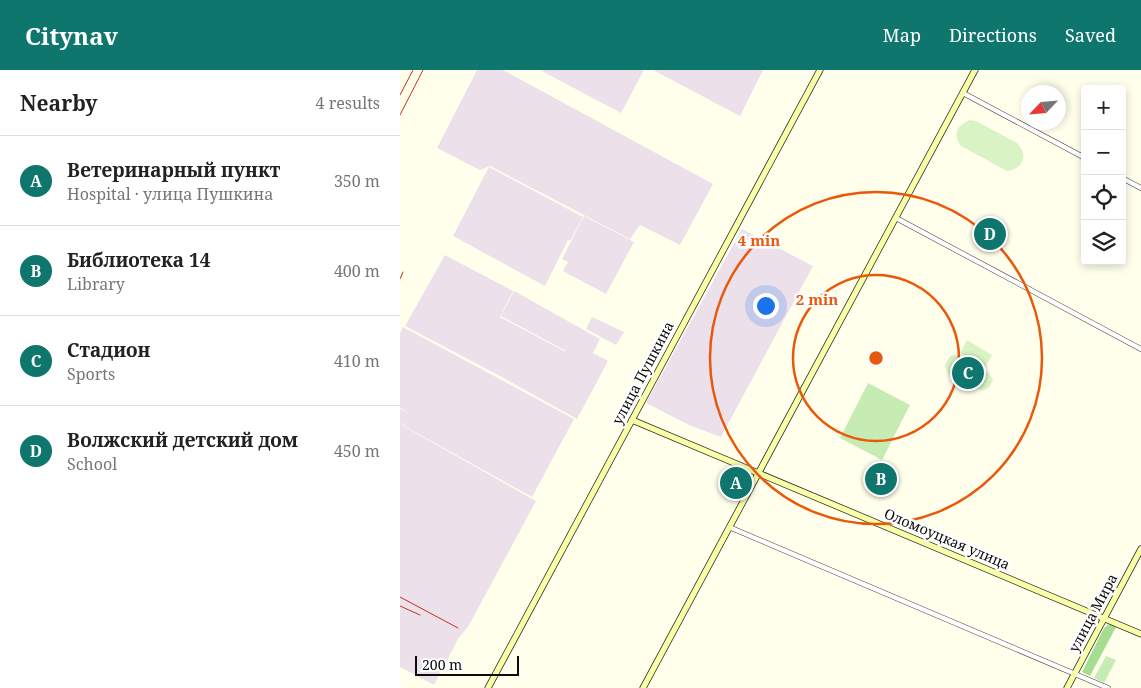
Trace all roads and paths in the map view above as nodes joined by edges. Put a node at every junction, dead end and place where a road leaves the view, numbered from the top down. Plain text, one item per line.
1 (820, 70) edge
2 (975, 70) edge
3 (963, 93) junction
4 (1081, 156) edge
5 (1126, 180) edge
6 (1141, 188) edge
7 (896, 218) junction
8 (1141, 350) edge
9 (632, 420) junction
10 (758, 473) junction
11 (729, 527) junction
12 (1141, 549) edge
13 (1104, 618) junction
14 (1141, 634) edge
15 (1074, 674) junction
16 (488, 688) edge
17 (643, 688) edge
18 (1067, 688) edge
19 (1108, 688) edge

1 - 9 street, улица Пушкина
2 - 3 street
3 - 4 street
3 - 7 street
5 - 6 street
7 - 8 street
7 - 10 street
9 - 10 street, Оломоуцкая улица
9 - 16 street, улица Пушкина
10 - 11 street
10 - 13 street, Оломоуцкая улица
11 - 15 street
11 - 17 street
12 - 13 street, улица Мира
13 - 14 street, Оломоуцкая улица
13 - 15 street, улица Мира
15 - 18 street, улица Мира
15 - 19 street

